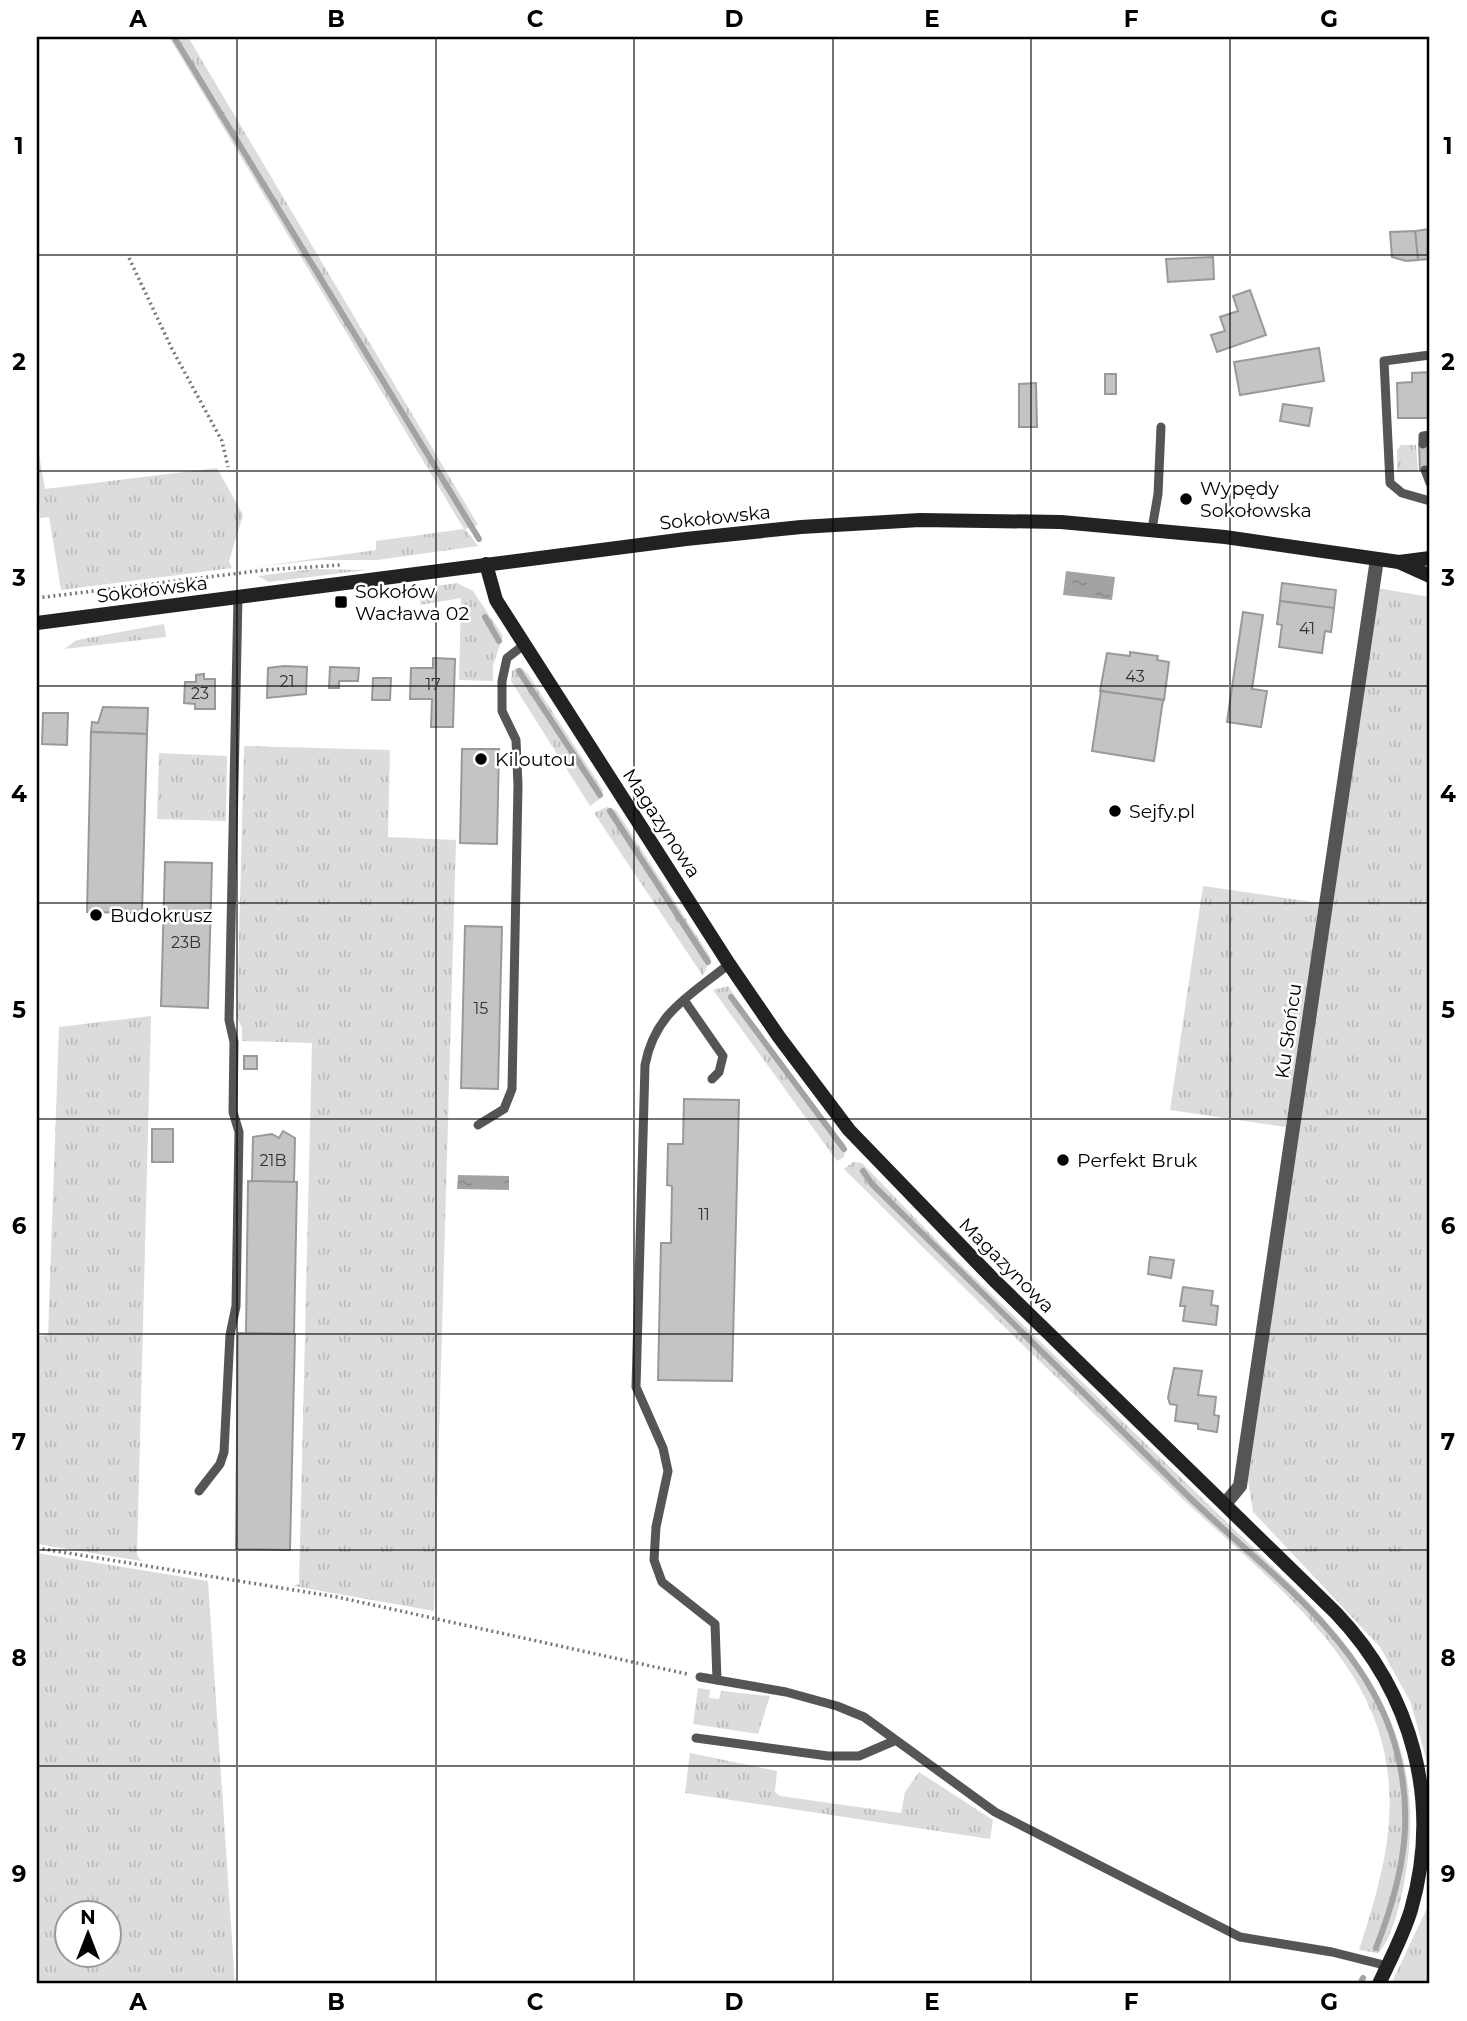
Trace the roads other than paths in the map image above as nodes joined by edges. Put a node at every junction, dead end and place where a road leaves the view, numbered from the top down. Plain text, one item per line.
1 (1430, 355) edge
2 (1161, 427) dead end
3 (1430, 435) edge
4 (1423, 444) dead end
5 (1425, 470) dead end
6 (1430, 483) edge
7 (1430, 501) edge
8 (1152, 529) junction
9 (1429, 557) edge
10 (1377, 559) junction
11 (1399, 562) junction
12 (486, 564) junction
13 (1430, 576) edge
14 (238, 597) junction
15 (37, 623) edge
16 (524, 645) junction
17 (729, 964) junction
18 (684, 1000) junction
19 (712, 1079) dead end
20 (478, 1125) dead end
21 (199, 1491) dead end
22 (1224, 1504) junction
23 (700, 1677) road end
24 (716, 1680) junction
25 (696, 1738) dead end
26 (894, 1741) junction
27 (1388, 1966) junction
28 (1379, 1984) edge

1 - 7 lane
2 - 8 lane
3 - 4 lane
5 - 6 lane
8 - 10 street, Sokołowska
8 - 12 street, Sokołowska
9 - 11 street, Sokołowska
10 - 11 street, Sokołowska
10 - 22 street, Ku Słońcu
11 - 13 street, Sokołowska
12 - 14 street, Sokołowska
12 - 16 street, Magazynowa
14 - 15 street, Sokołowska
14 - 21 lane
16 - 17 street, Magazynowa
16 - 20 lane
17 - 18 lane
17 - 22 street, Magazynowa
18 - 19 lane
18 - 24 lane
22 - 27 street, Magazynowa
23 - 24 lane
24 - 26 lane
25 - 26 lane
26 - 27 lane
27 - 28 street, Magazynowa

